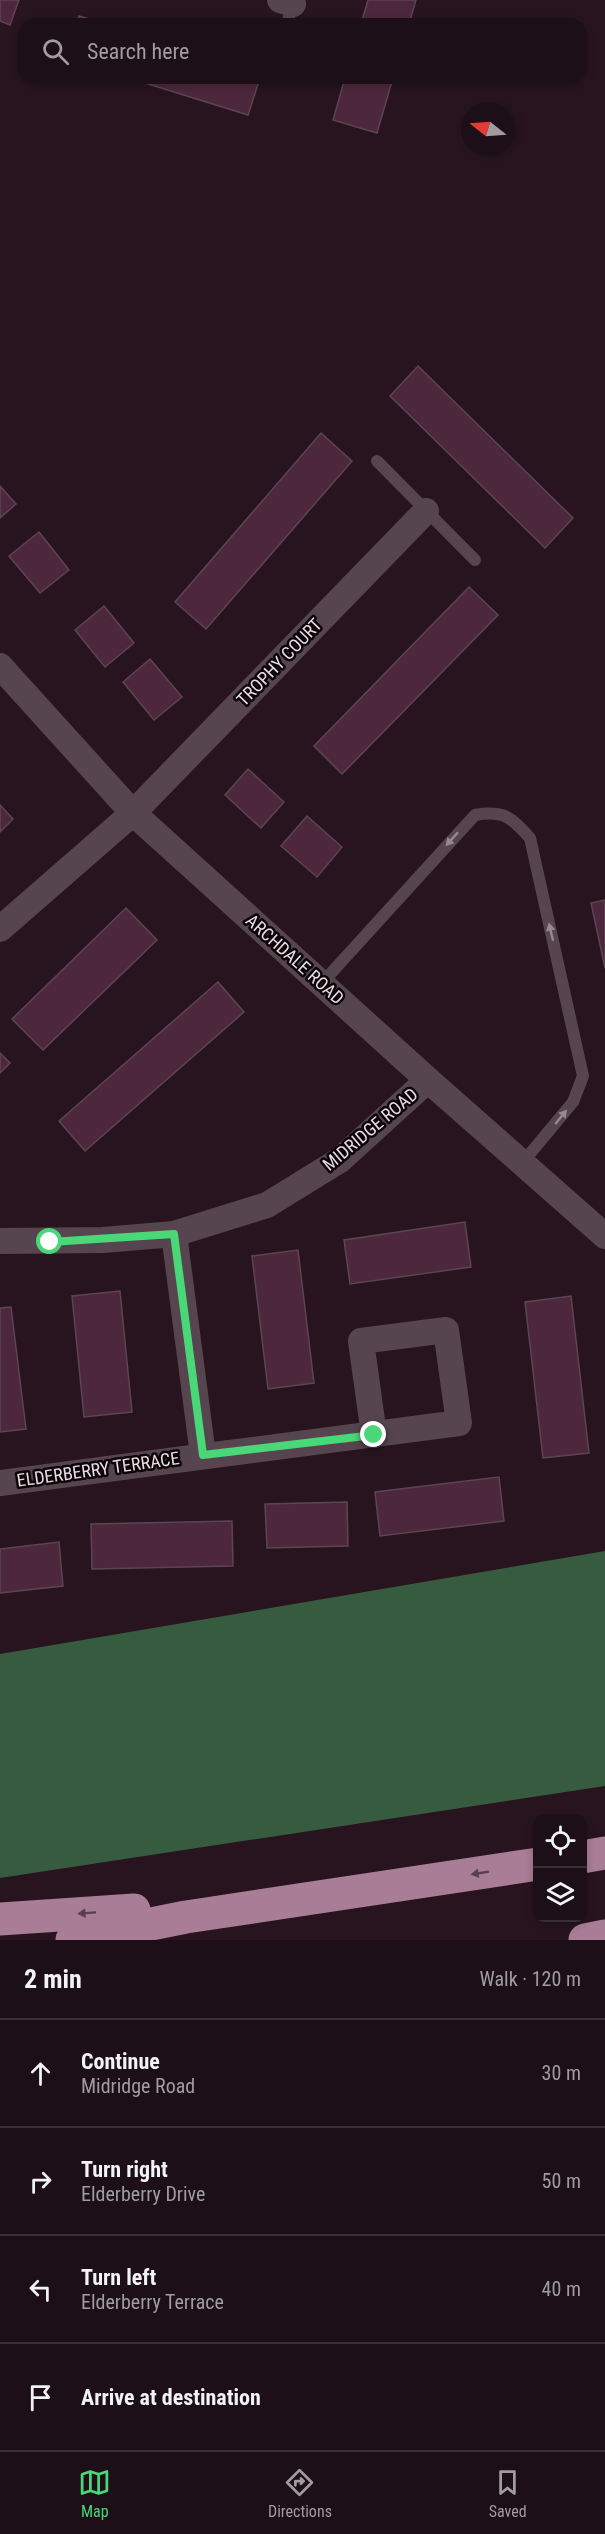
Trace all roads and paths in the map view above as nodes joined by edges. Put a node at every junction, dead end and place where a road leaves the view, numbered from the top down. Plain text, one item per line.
1 (377, 461) dead end
2 (426, 511) junction
3 (475, 560) dead end
4 (0, 666) edge
5 (133, 813) junction
6 (0, 929) edge
7 (322, 983) junction
8 (428, 1080) junction
9 (523, 1162) junction
10 (174, 1234) junction
11 (605, 1236) edge
12 (0, 1241) edge
13 (374, 1435) junction
14 (203, 1455) junction
15 (0, 1483) edge
16 (605, 1853) edge
17 (587, 1856) edge
18 (533, 1865) edge
19 (313, 1898) junction
20 (0, 1919) edge
21 (605, 1936) edge
22 (72, 1940) edge
23 (585, 1940) edge

1 - 2 lane
2 - 3 lane
2 - 5 street, TROPHY COURT
4 - 5 street, ARCHDALE ROAD
5 - 6 street, TROPHY COURT
5 - 7 street, ARCHDALE ROAD
7 - 8 street, ARCHDALE ROAD
9 -> 7 lane
8 - 9 street, ARCHDALE ROAD
8 - 10 street, MIDRIDGE ROAD
9 - 11 street, ARCHDALE ROAD
10 - 12 street, MIDRIDGE ROAD
10 - 14 street
13 - 13 street, ELDERBERRY TERRACE
13 - 14 street, ELDERBERRY TERRACE
14 - 15 street, ELDERBERRY TERRACE
16 - 17 highway
18 -> 19 highway
19 -> 20 highway
19 - 22 highway
21 - 23 highway

